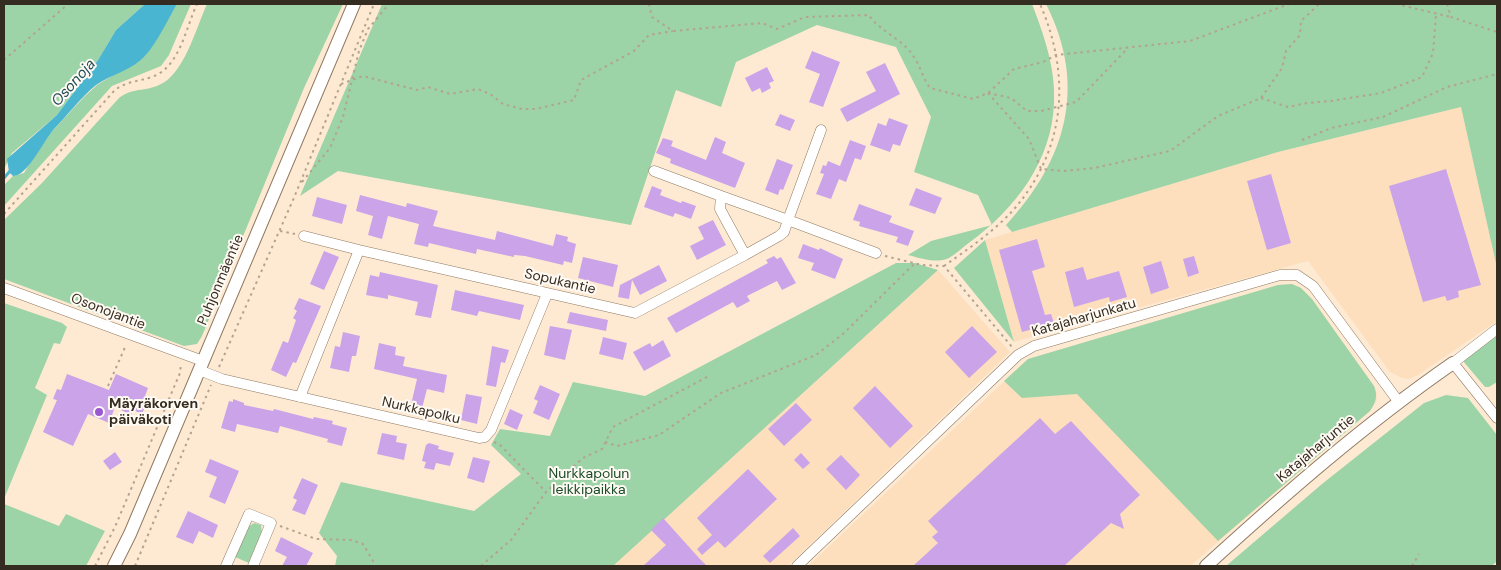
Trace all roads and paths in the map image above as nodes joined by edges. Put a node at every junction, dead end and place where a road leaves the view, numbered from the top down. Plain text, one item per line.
1 (68, 4) edge
2 (197, 4) edge
3 (354, 4) edge
4 (374, 4) edge
5 (389, 4) edge
6 (649, 4) edge
7 (1040, 4) edge
8 (1290, 4) edge
9 (1319, 4) edge
10 (1396, 4) edge
11 (1447, 4) edge
12 (1436, 14) junction
13 (1451, 17) junction
14 (673, 31) junction
15 (1497, 32) edge
16 (1128, 48) junction
17 (1056, 55) junction
18 (4, 60) edge
19 (1497, 74) edge
20 (354, 80) junction
21 (341, 84) junction
22 (988, 93) junction
23 (1261, 98) junction
24 (1060, 105) junction
25 (821, 130) dead end
26 (1302, 140) dead end
27 (1041, 168) junction
28 (654, 171) dead end
29 (300, 184) junction
30 (721, 196) junction
31 (4, 214) edge
32 (788, 220) junction
33 (280, 230) junction
34 (304, 236) joint
35 (358, 250) junction
36 (876, 254) joint
37 (745, 255) junction
38 (915, 263) junction
39 (944, 266) junction
40 (4, 288) edge
41 (546, 294) junction
42 (1497, 329) edge
43 (128, 341) dead end
44 (1018, 355) junction
45 (178, 360) dead end
46 (1453, 363) junction
47 (201, 366) junction
48 (218, 370) dead end
49 (706, 377) dead end
50 (212, 384) dead end
51 (108, 386) dead end
52 (300, 397) junction
53 (1398, 401) junction
54 (1497, 418) edge
55 (485, 438) junction
56 (605, 442) junction
57 (546, 492) junction
58 (270, 523) junction
59 (1419, 554) dead end
60 (95, 566) edge
61 (114, 566) edge
62 (135, 566) edge
63 (226, 566) edge
64 (253, 566) edge
65 (376, 566) edge
66 (481, 566) edge
67 (797, 566) edge
68 (1206, 566) edge
69 (1412, 566) edge

1 - 18 path
2 - 31 path
3 - 47 street, Puhjonmäentie
4 - 21 path
5 - 20 path
6 - 14 path
7 - 17 path
8 - 16 path
9 - 23 path
10 - 12 path
11 - 13 path
12 - 13 path
12 - 23 path
13 - 15 path
14 - 20 path
14 - 22 path
16 - 17 path
16 - 24 path
17 - 22 path
17 - 24 path
19 - 26 path
20 - 21 path
20 - 29 path
21 - 29 path
22 - 24 path
22 - 27 path
23 - 27 path
24 - 27 path
25 - 32 street, Sopukantie
27 - 39 path
28 - 30 street
29 - 33 path
30 - 32 street
30 - 37 street
32 - 36 street
32 - 37 street, Sopukantie
33 - 34 path
33 - 48 path
34 - 35 street, Sopukantie
35 - 41 street, Sopukantie
35 - 52 street
36 - 38 path
37 - 41 street, Sopukantie
38 - 39 path
38 - 56 path
39 - 44 path
40 - 47 street, Osonojantie
41 - 55 street
42 - 46 street
43 - 51 path
44 - 53 street, Katajaharjunkatu
44 - 67 street, Katajaharjunkatu
45 - 60 path
46 - 53 street, Katajaharjuntie
46 - 54 street
47 - 52 street, Nurkkapolku
47 - 61 street, Puhjonmäentie
49 - 56 path
50 - 62 path
52 - 55 street, Nurkkapolku
53 - 68 street, Katajaharjuntie
55 - 57 path
56 - 57 path
57 - 66 path
58 - 63 street
58 - 64 street
58 - 65 path
59 - 69 path

